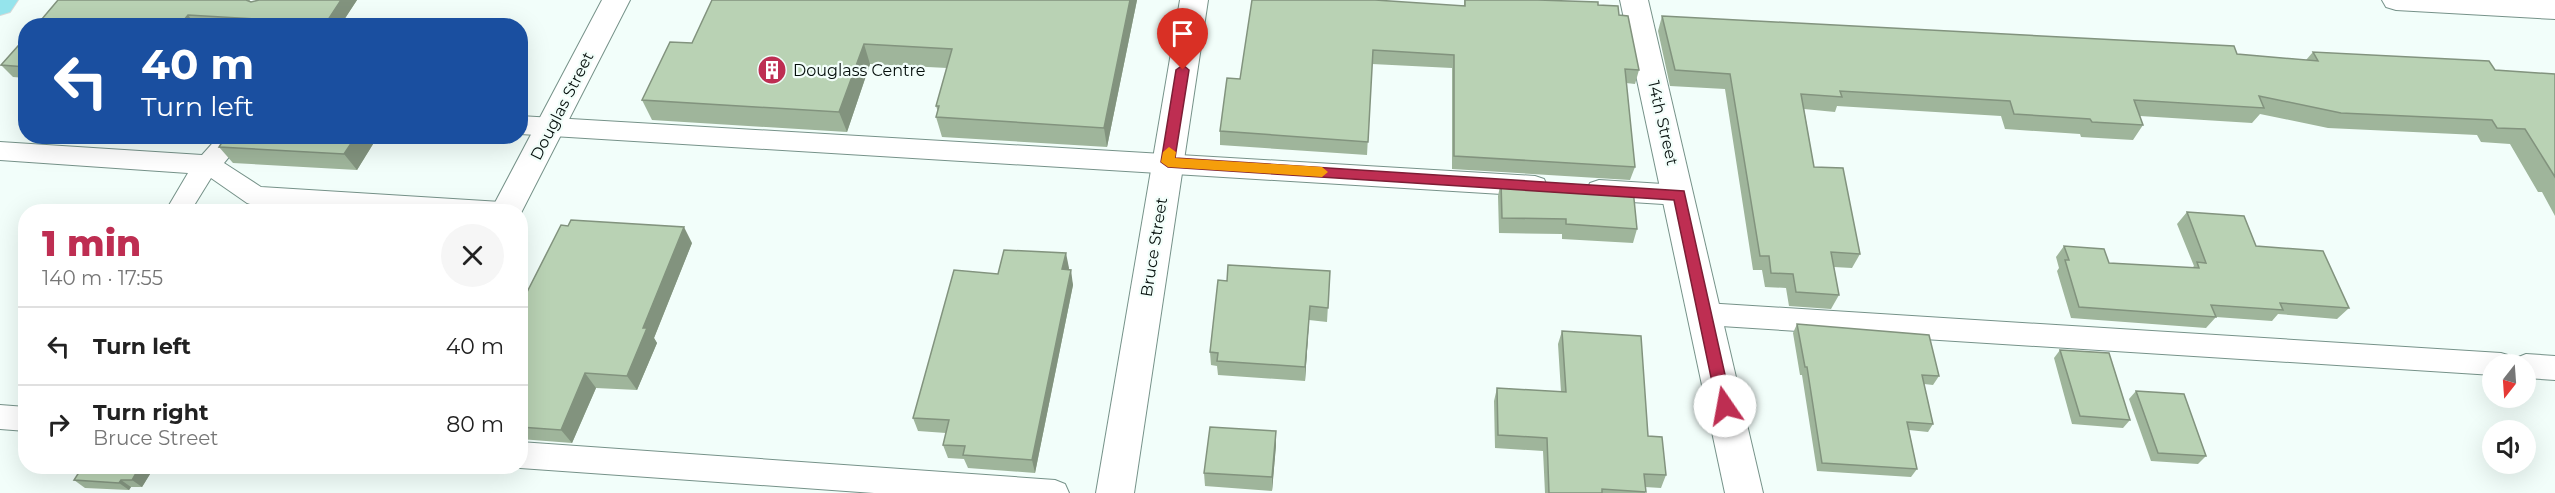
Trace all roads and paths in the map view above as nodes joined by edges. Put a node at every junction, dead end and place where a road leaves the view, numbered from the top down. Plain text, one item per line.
1 (4, 0) edge
2 (616, 0) edge
3 (1194, 0) edge
4 (1634, 0) edge
5 (2396, 0) edge
6 (0, 5) edge
7 (2555, 9) edge
8 (528, 126) edge
9 (551, 127) junction
10 (227, 144) edge
11 (0, 151) edge
12 (1168, 162) junction
13 (208, 165) junction
14 (1680, 195) junction
15 (182, 204) edge
16 (378, 204) edge
17 (510, 204) edge
18 (1705, 314) junction
19 (2482, 363) edge
20 (2536, 367) edge
21 (2555, 368) edge
22 (0, 417) edge
23 (18, 418) edge
24 (528, 456) edge
25 (1055, 493) edge
26 (1115, 493) edge
27 (1744, 493) edge

1 - 6 main road
2 - 9 street, Douglas Street
3 - 12 street, Bruce Street
4 - 14 street, 14th Street
5 - 7 street
8 - 9 lane
9 - 12 lane
9 - 17 street, Douglas Street
10 - 13 lane
11 - 13 lane
12 - 14 lane
12 - 26 street, Bruce Street
13 - 15 lane
13 - 16 lane
14 - 18 street, 14th Street
18 - 19 lane
18 - 27 street, 14th Street
20 - 21 lane
22 - 23 lane
24 - 25 lane

